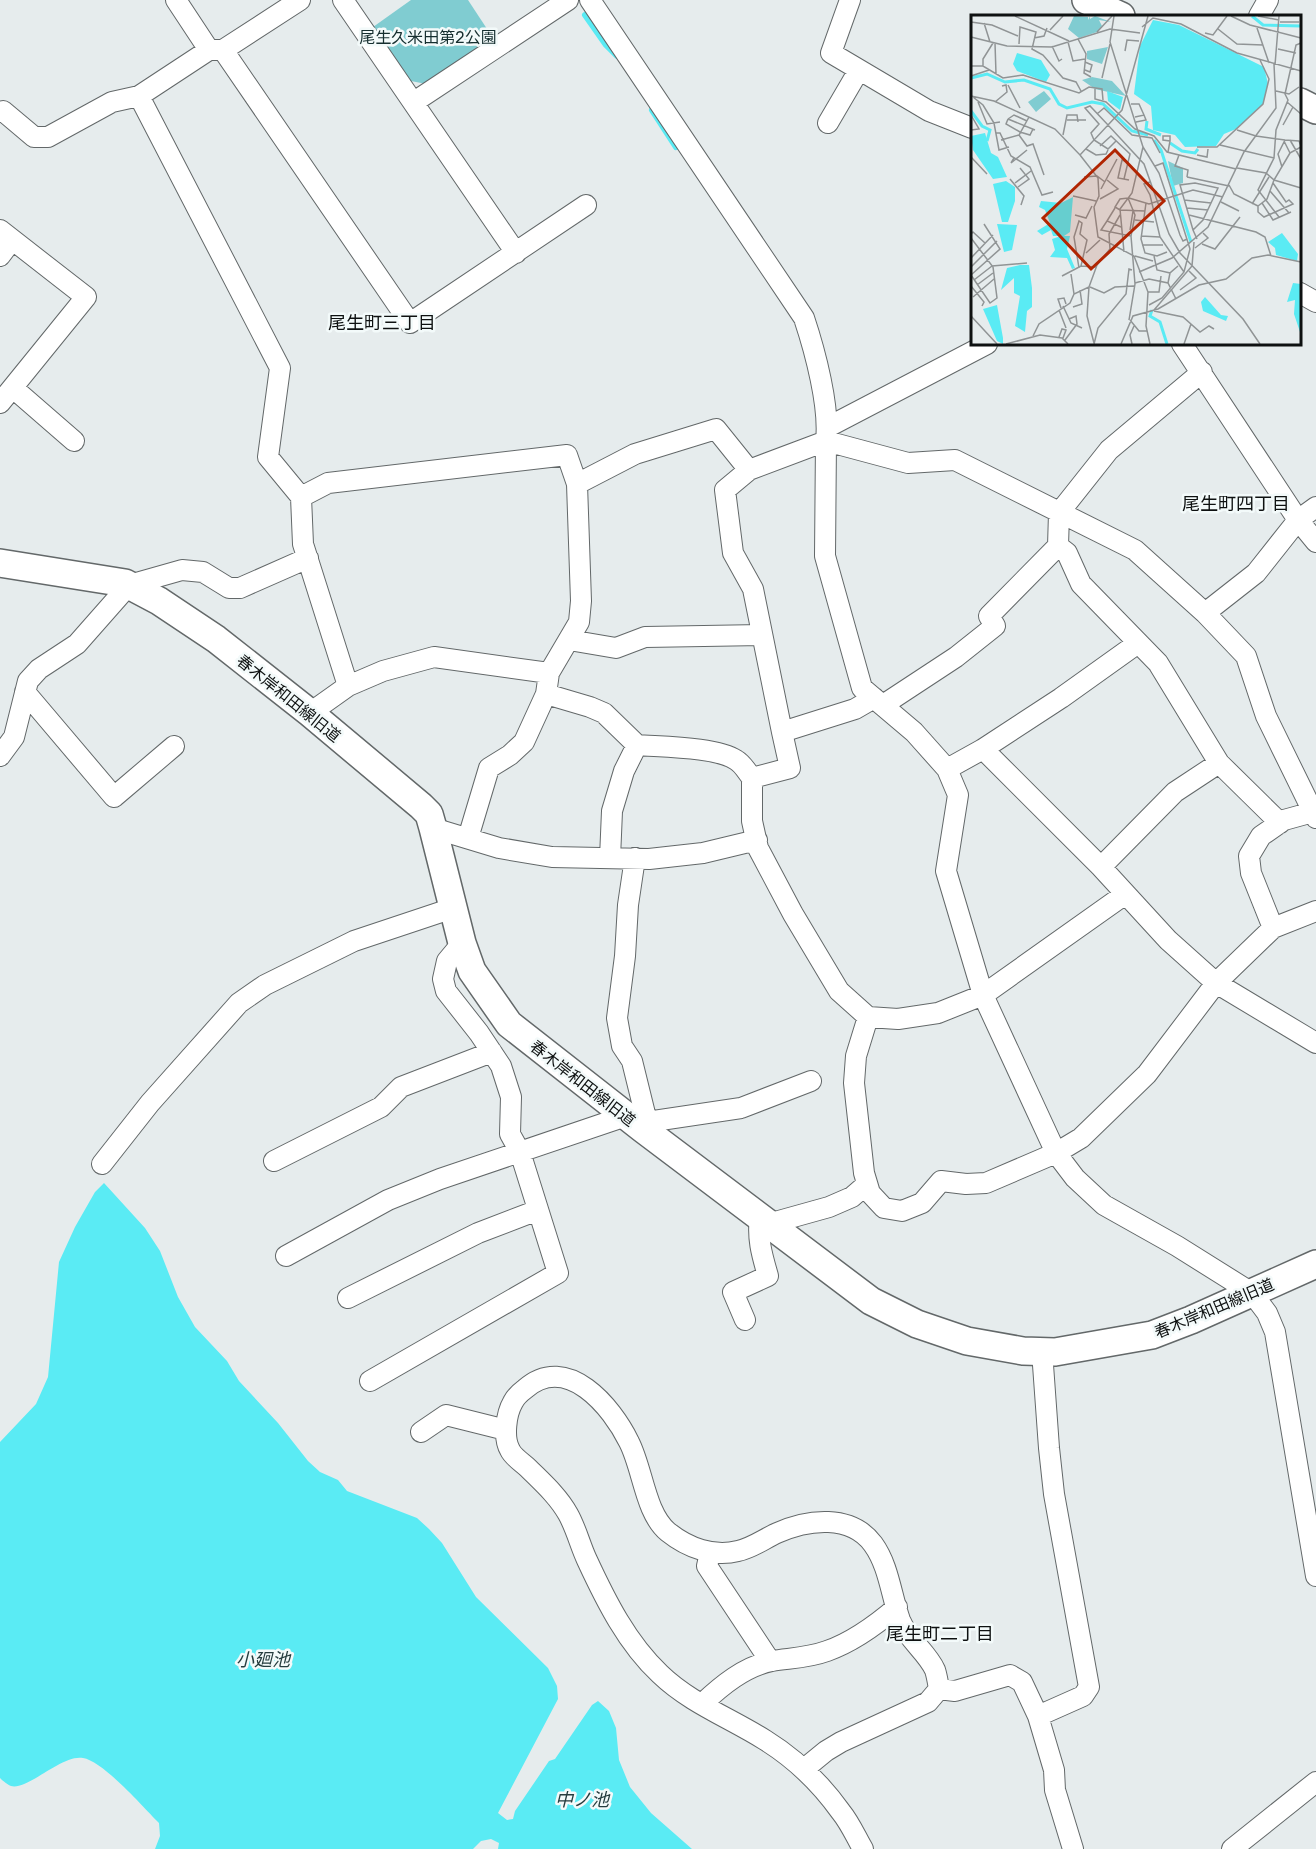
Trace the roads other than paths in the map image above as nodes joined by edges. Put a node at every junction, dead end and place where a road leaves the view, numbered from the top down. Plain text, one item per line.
1 (176, 0) edge
2 (300, 0) edge
3 (343, 0) edge
4 (568, 0) edge
5 (590, 0) edge
6 (850, 0) edge
7 (1086, 0) edge
8 (1268, 0) edge
9 (1118, 15) edge
10 (1260, 15) edge
11 (216, 50) junction
12 (859, 70) junction
13 (139, 96) junction
14 (414, 102) junction
15 (1301, 103) edge
16 (1316, 110) edge
17 (0, 112) edge
18 (828, 123) dead end
19 (971, 128) edge
20 (586, 205) dead end
21 (6, 235) edge
22 (516, 254) junction
23 (0, 256) edge
24 (1301, 294) edge
25 (1316, 302) edge
26 (985, 345) edge
27 (1183, 345) edge
28 (1202, 372) junction
29 (6, 396) edge
30 (827, 434) junction
31 (74, 441) dead end
32 (749, 470) junction
33 (577, 484) junction
34 (302, 497) junction
35 (1316, 507) edge
36 (1059, 513) junction
37 (1298, 520) junction
38 (1316, 542) edge
39 (1058, 546) junction
40 (308, 558) junction
41 (0, 563) edge
42 (129, 585) junction
43 (1205, 613) junction
44 (762, 635) junction
45 (569, 640) junction
46 (1138, 643) junction
47 (549, 673) junction
48 (348, 686) junction
49 (25, 692) junction
50 (546, 694) junction
51 (878, 701) junction
52 (310, 713) junction
53 (782, 732) junction
54 (637, 745) junction
55 (174, 746) dead end
56 (983, 749) junction
57 (0, 756) edge
58 (1219, 763) junction
59 (947, 769) junction
60 (752, 778) junction
61 (1314, 815) edge
62 (1280, 823) junction
63 (433, 828) junction
64 (468, 838) junction
65 (757, 840) junction
66 (610, 858) junction
67 (635, 858) junction
68 (1101, 867) junction
69 (1124, 894) junction
70 (453, 908) junction
71 (1316, 911) edge
72 (1273, 928) junction
73 (462, 943) junction
74 (1216, 983) junction
75 (983, 995) junction
76 (868, 1017) junction
77 (1316, 1044) edge
78 (492, 1052) junction
79 (811, 1081) dead end
80 (639, 1123) junction
81 (520, 1152) junction
82 (1056, 1153) junction
83 (274, 1161) dead end
84 (102, 1164) dead end
85 (867, 1184) junction
86 (538, 1210) junction
87 (764, 1220) junction
88 (286, 1256) dead end
89 (1316, 1264) edge
90 (1252, 1293) junction
91 (348, 1298) dead end
92 (745, 1320) dead end
93 (1042, 1351) junction
94 (370, 1381) dead end
95 (506, 1430) junction
96 (421, 1432) dead end
97 (710, 1553) junction
98 (1316, 1576) edge
99 (897, 1607) junction
100 (770, 1661) junction
101 (939, 1689) junction
102 (702, 1704) junction
103 (1038, 1716) junction
104 (804, 1769) junction
105 (1316, 1782) edge
106 (863, 1849) edge
107 (1073, 1849) edge
108 (1232, 1849) edge

1 - 11 street
2 - 11 street
3 - 14 street
4 - 14 street
5 - 30 street
6 - 12 street
7 - 9 street
8 - 10 street
11 - 13 street
11 - 22 street
12 - 18 street
12 - 19 street
13 - 17 street
13 - 34 street
14 - 22 street
15 - 16 street
20 - 22 street
21 - 23 street
21 - 29 street
24 - 25 street
26 - 30 street
27 - 28 street
28 - 36 street
28 - 37 street
29 - 31 street
30 - 32 street
30 - 36 street
30 - 51 street
32 - 33 street
32 - 44 street
33 - 34 street
33 - 45 street
34 - 40 street
35 - 37 street
36 - 39 street
36 - 43 street
37 - 38 street
37 - 43 street
39 - 46 street
39 - 51 street
40 - 42 street
40 - 48 street
41 - 42 street, 春木岸和田線旧道
42 - 49 street
42 - 52 street, 春木岸和田線旧道
43 - 61 street
44 - 45 street
44 - 53 street
45 - 47 street
46 - 56 street
46 - 58 street
47 - 48 street
47 - 50 street
48 - 52 street
49 - 55 street
49 - 57 street
50 - 54 street
50 - 64 street
51 - 53 street
51 - 59 street
52 - 63 street, 春木岸和田線旧道
53 - 60 street
54 - 60 street
54 - 66 street
56 - 59 street
56 - 68 street
58 - 62 street
58 - 68 street
59 - 75 street
60 - 65 street
61 - 62 street
62 - 72 street
63 - 64 street
63 - 70 street, 春木岸和田線旧道
64 - 66 street
65 - 67 street
65 - 76 street
66 - 67 street
67 - 80 street
68 - 69 street
69 - 74 street
69 - 75 street
70 - 73 street, 春木岸和田線旧道
70 - 84 street
71 - 72 street
72 - 74 street
73 - 78 street
73 - 80 street, 春木岸和田線旧道
74 - 77 street
74 - 82 street
75 - 76 street
75 - 82 street
76 - 85 street
78 - 81 street
78 - 83 street
79 - 80 street
80 - 81 street
80 - 87 street, 春木岸和田線旧道
81 - 86 street
81 - 88 street
82 - 85 street
82 - 90 street
85 - 87 street
86 - 91 street
86 - 94 street
87 - 92 street
87 - 93 street, 春木岸和田線旧道
89 - 90 street, 春木岸和田線旧道
90 - 93 street, 春木岸和田線旧道
90 - 98 street
93 - 103 street
95 - 96 street
95 - 97 street
95 - 102 street
97 - 99 street
97 - 100 street
99 - 100 street
99 - 101 street
100 - 102 street
101 - 103 street
101 - 104 street
102 - 104 street
103 - 107 street
104 - 106 street
105 - 108 street

